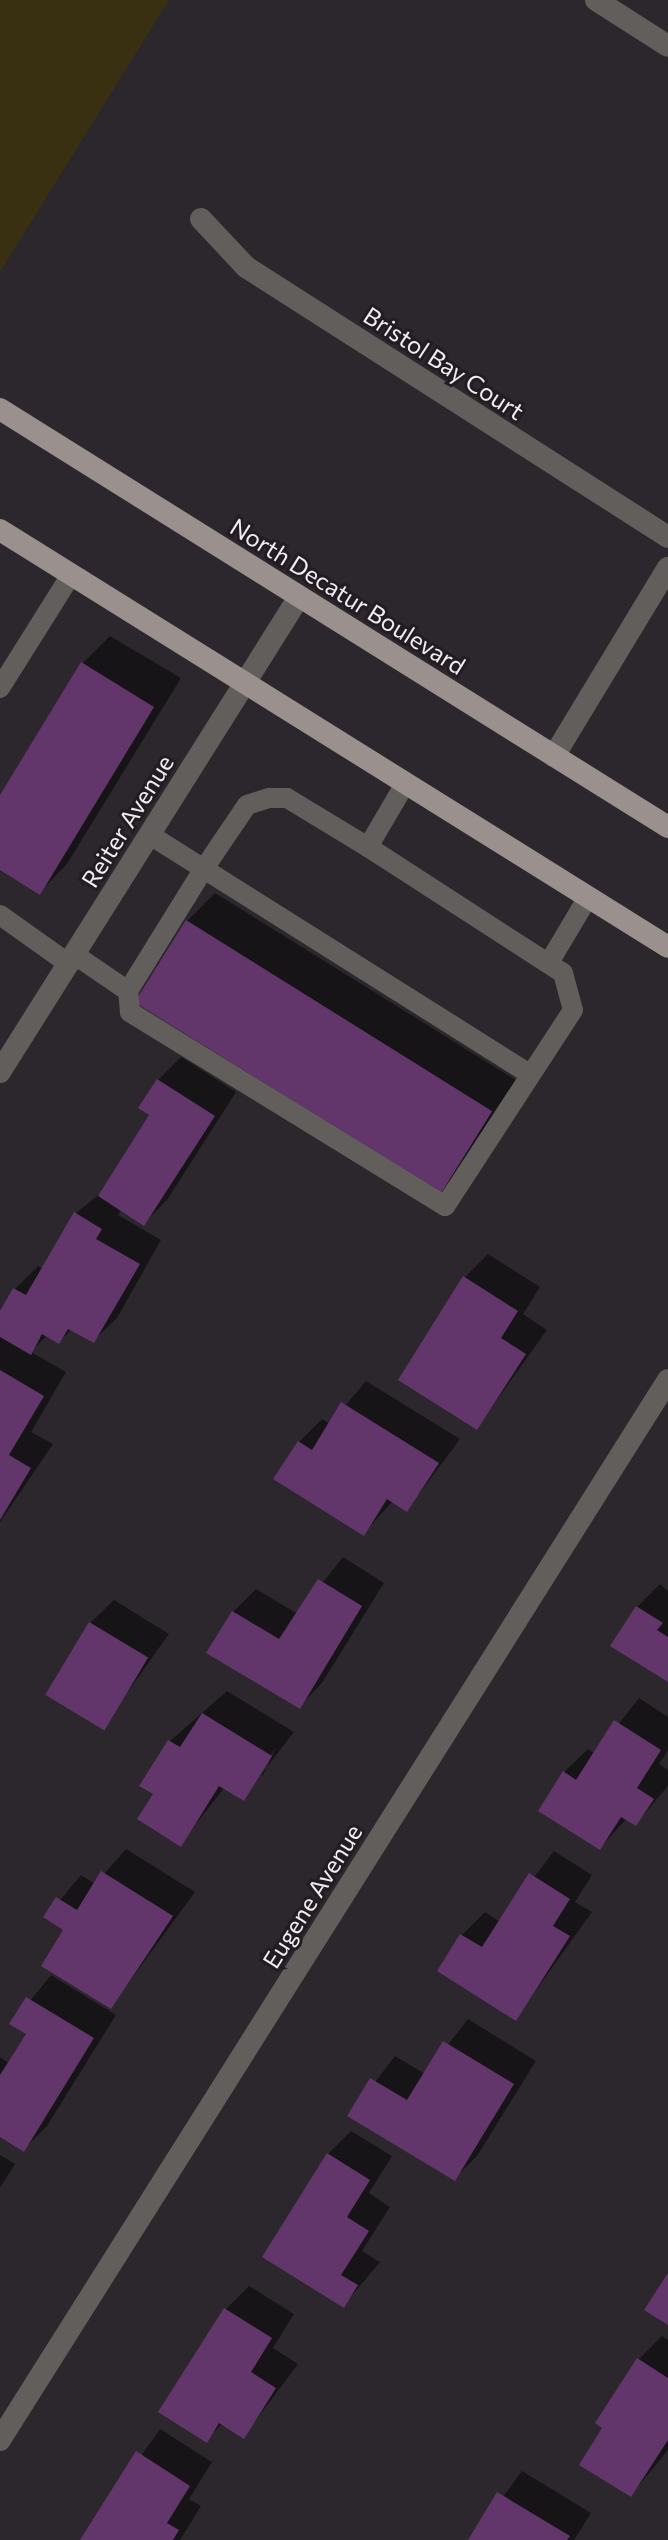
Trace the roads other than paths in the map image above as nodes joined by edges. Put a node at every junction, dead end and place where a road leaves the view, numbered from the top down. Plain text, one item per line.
1 (596, 0) edge
2 (668, 46) edge
3 (201, 219) dead end
4 (0, 409) edge
5 (0, 530) edge
6 (668, 537) edge
7 (668, 568) edge
8 (71, 575) junction
9 (299, 597) junction
10 (243, 684) junction
11 (0, 688) edge
12 (554, 756) junction
13 (405, 784) junction
14 (668, 827) edge
15 (150, 835) junction
16 (368, 847) junction
17 (203, 870) junction
18 (588, 897) junction
19 (0, 915) edge
20 (668, 947) edge
21 (72, 960) junction
22 (550, 961) junction
23 (128, 991) junction
24 (0, 1072) edge
25 (530, 1074) junction
26 (668, 1380) edge
27 (0, 2440) edge

1 - 2 street
3 - 6 street, Bristol Bay Court
4 - 9 main road, North Decatur Boulevard
5 - 8 main road
7 - 12 street
8 - 10 main road
8 - 11 lane
9 - 10 street, Reiter Avenue
9 - 12 main road, North Decatur Boulevard
10 - 13 main road
10 - 15 street, Reiter Avenue
12 - 14 main road, North Decatur Boulevard
13 - 16 lane
13 - 18 main road
15 - 17 lane
15 - 21 street, Reiter Avenue
16 - 17 lane
16 - 22 lane
17 - 23 lane
17 - 25 lane
18 - 20 main road
18 - 22 lane
19 - 21 lane
21 - 23 lane
21 - 24 street, Reiter Avenue
22 - 25 lane
23 - 25 lane
26 - 27 street, Eugene Avenue

